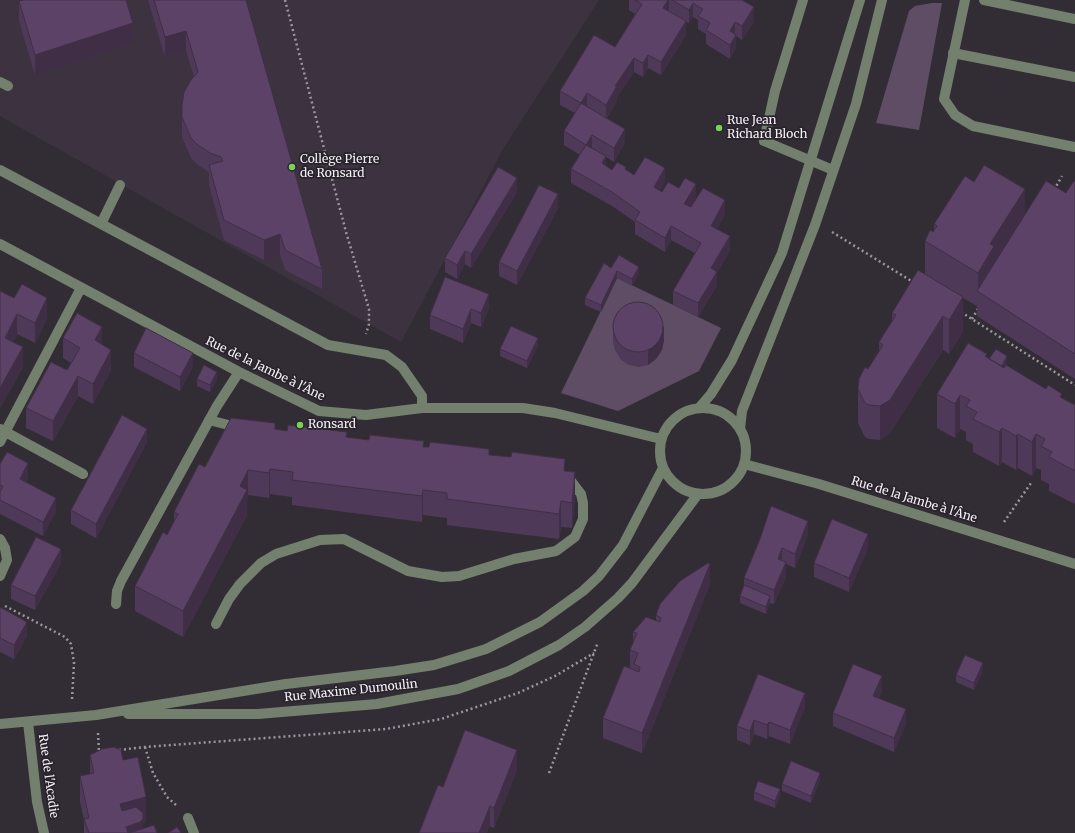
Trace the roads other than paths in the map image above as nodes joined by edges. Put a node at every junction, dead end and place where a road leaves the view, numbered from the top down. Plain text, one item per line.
1 (803, 0) edge
2 (860, 0) edge
3 (882, 0) edge
4 (965, 0) edge
5 (984, 0) edge
6 (1075, 19) edge
7 (953, 53) junction
8 (1075, 77) edge
9 (1075, 147) edge
10 (810, 161) junction
11 (0, 170) edge
12 (833, 170) junction
13 (120, 185) dead end
14 (101, 224) junction
15 (0, 244) edge
16 (81, 288) junction
17 (239, 372) junction
18 (422, 408) junction
19 (700, 408) junction
20 (209, 420) junction
21 (740, 429) junction
22 (251, 430) edge
23 (3, 431) edge
24 (661, 439) junction
25 (0, 442) edge
26 (744, 464) junction
27 (663, 468) junction
28 (555, 473) edge
29 (83, 474) dead end
30 (698, 494) junction
31 (0, 539) edge
32 (1075, 564) edge
33 (0, 576) edge
34 (116, 604) dead end
35 (216, 624) dead end
36 (96, 715) junction
37 (28, 722) junction
38 (0, 724) edge
39 (188, 818) road end
40 (44, 833) edge
41 (194, 833) edge

1 - 10 street
2 - 10 street
3 - 12 street
4 - 7 street
5 - 6 street
7 - 8 street
7 - 9 street
10 - 12 street
10 - 19 street
11 - 14 street
12 - 21 street
13 - 14 street
14 - 18 street
15 - 16 street, Rue de la Jambe à l'Âne
16 - 17 street, Rue de la Jambe à l'Âne
16 - 23 street
17 - 18 street, Rue de la Jambe à l'Âne
17 - 20 street
18 - 24 street, Rue de la Jambe à l'Âne
19 - 21 street
19 - 24 street
20 - 22 street
20 - 34 street
21 - 26 street
23 - 25 street
23 - 29 street
24 - 27 street
26 - 30 street
26 - 32 street, Rue de la Jambe à l'Âne
27 - 30 street
27 - 36 street, Rue Maxime Dumoulin
28 - 35 street
30 - 36 street, Rue Maxime Dumoulin
31 - 33 street
36 - 37 street, Rue Maxime Dumoulin
37 - 38 street, Rue Maxime Dumoulin
37 - 40 street, Rue de l'Acadie
39 - 41 street

